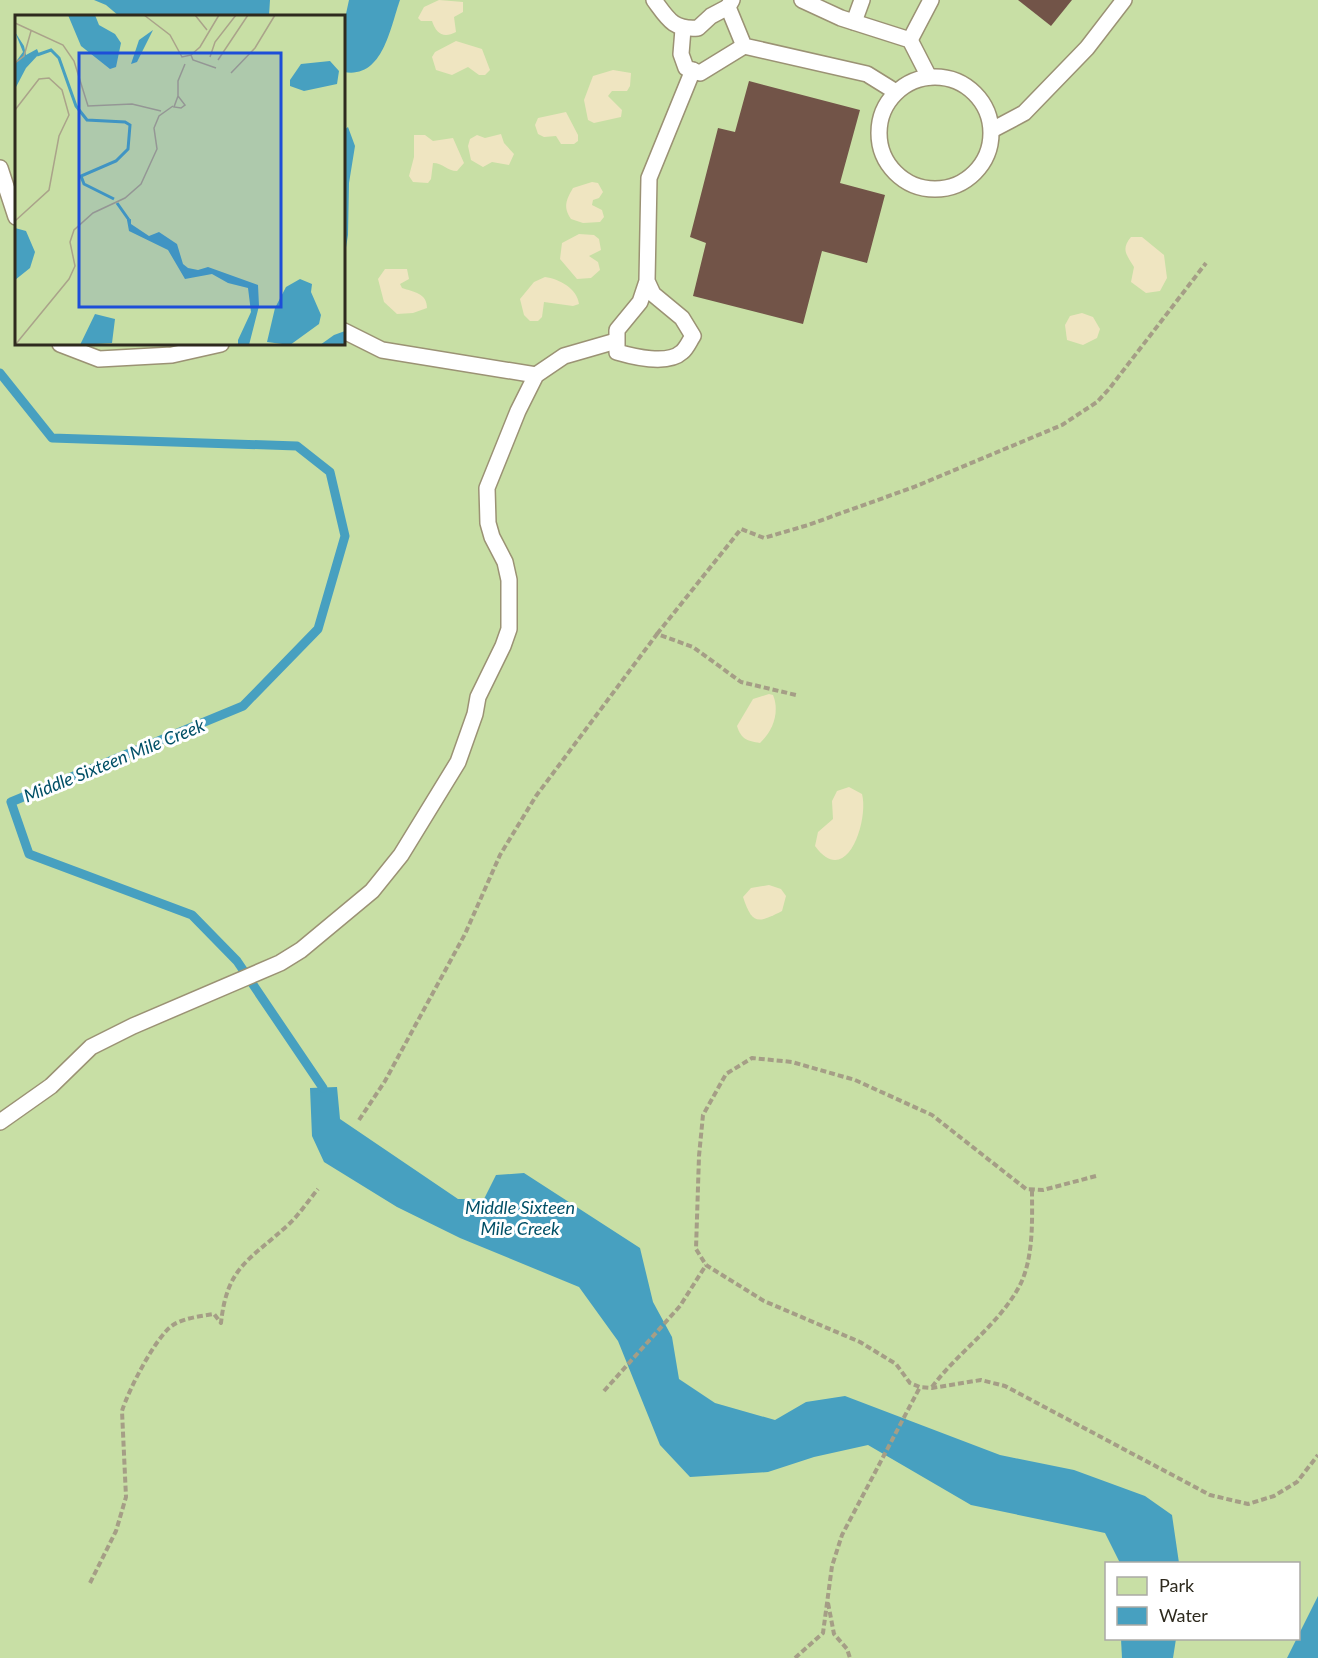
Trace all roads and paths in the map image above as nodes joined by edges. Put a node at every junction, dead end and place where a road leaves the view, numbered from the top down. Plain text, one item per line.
1 (654, 0) edge
2 (802, 0) edge
3 (862, 0) edge
4 (930, 0) edge
5 (1124, 0) edge
6 (730, 4) edge
7 (854, 22) junction
8 (683, 29) junction
9 (909, 40) junction
10 (744, 46) junction
11 (693, 70) junction
12 (929, 77) junction
13 (896, 92) junction
14 (992, 130) junction
15 (0, 168) edge
16 (15, 214) edge
17 (1206, 263) dead end
18 (647, 281) junction
19 (345, 332) edge
20 (616, 342) junction
21 (63, 345) edge
22 (217, 345) edge
23 (536, 375) junction
24 (657, 634) junction
25 (796, 695) dead end
26 (359, 1120) dead end
27 (0, 1122) edge
28 (1096, 1176) dead end
29 (318, 1189) dead end
30 (1032, 1189) junction
31 (706, 1265) junction
32 (920, 1387) junction
33 (932, 1388) junction
34 (604, 1391) dead end
35 (1318, 1455) edge
36 (90, 1583) dead end
37 (827, 1599) junction
38 (795, 1658) edge
39 (850, 1658) edge

1 - 8 lane
2 - 7 lane
3 - 7 lane
4 - 9 lane
5 - 14 lane
6 - 8 lane
6 - 10 lane
7 - 9 lane
8 - 11 lane
9 - 12 lane
10 - 11 lane
10 - 13 lane
11 - 18 lane
12 - 13 lane
12 - 14 lane
13 - 14 lane
15 - 16 lane
17 - 24 path
18 - 20 lane
18 - 20 lane
19 - 23 lane
20 - 23 lane
21 - 22 lane
23 - 27 lane
24 - 25 path
24 - 26 path
28 - 30 path
29 - 36 path
30 - 31 path
30 - 33 path
31 - 32 path
31 - 34 path
32 - 33 path
32 - 37 path
33 - 35 path
37 - 38 path
37 - 39 path

